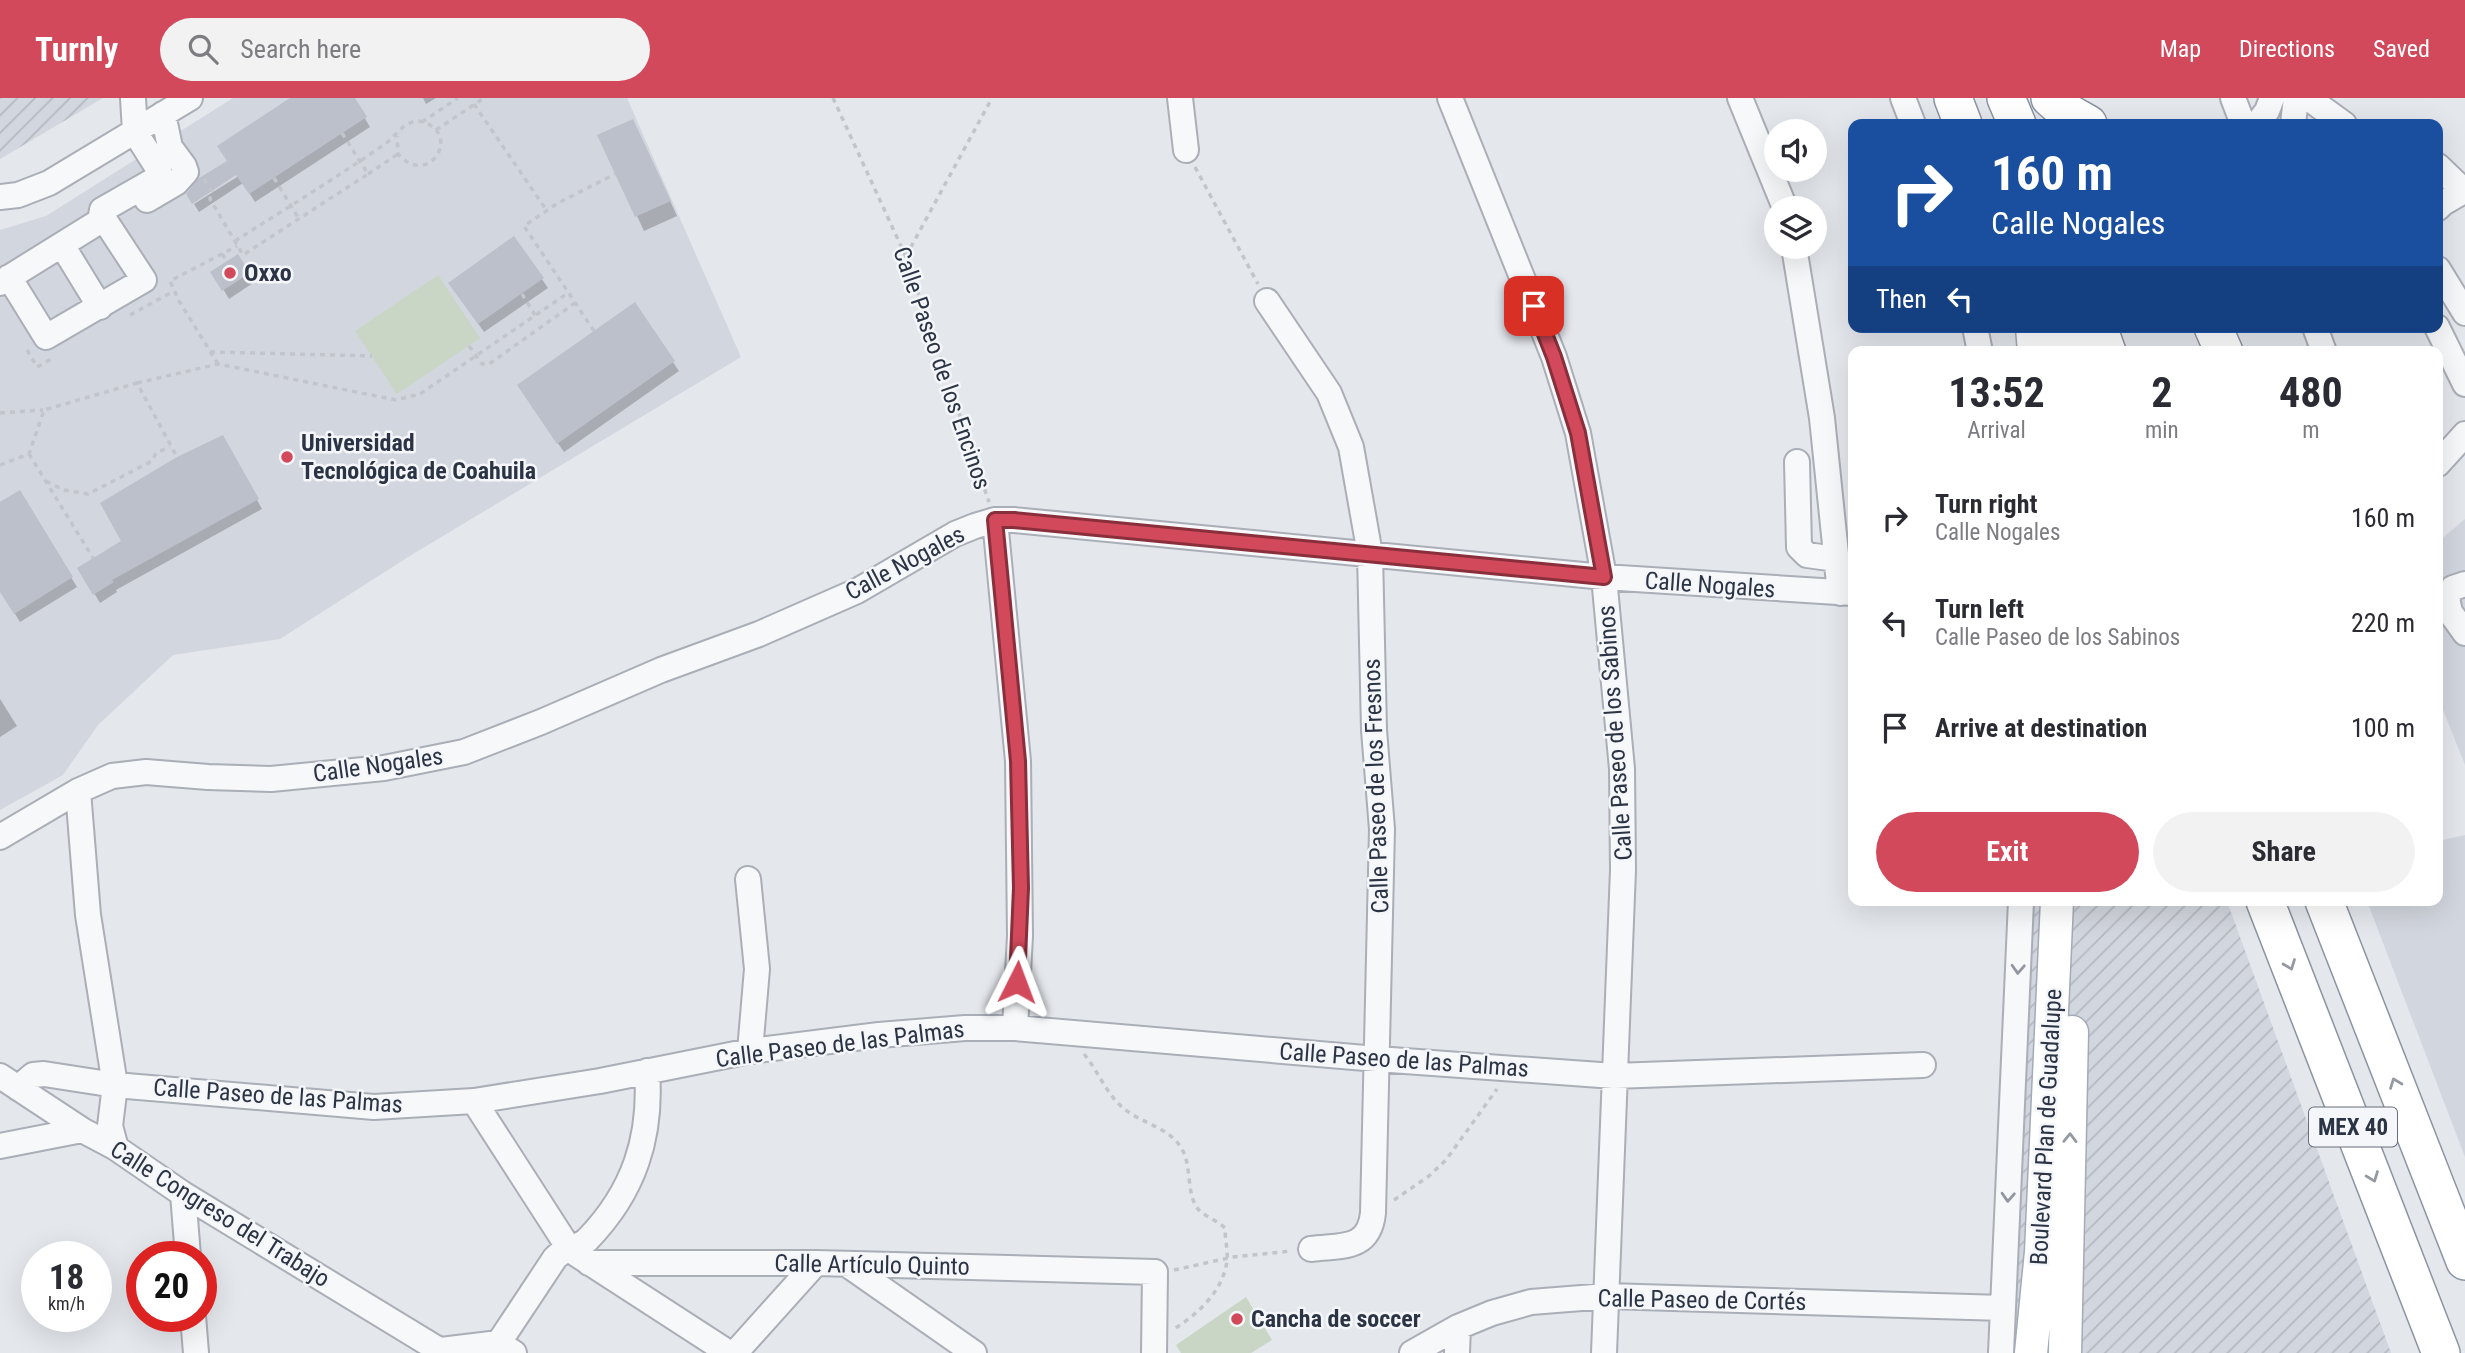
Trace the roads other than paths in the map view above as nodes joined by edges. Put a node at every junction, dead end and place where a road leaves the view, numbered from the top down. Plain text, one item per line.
1 (133, 98) edge
2 (190, 98) edge
3 (1180, 98) edge
4 (1450, 98) edge
5 (1740, 98) edge
6 (1902, 98) edge
7 (1953, 98) edge
8 (1966, 98) edge
9 (2006, 98) edge
10 (2050, 98) edge
11 (2233, 98) edge
12 (2272, 98) edge
13 (2296, 98) edge
14 (2308, 98) edge
15 (163, 114) junction
16 (1911, 119) edge
17 (1961, 119) edge
18 (1975, 119) edge
19 (2015, 119) edge
20 (2079, 119) edge
21 (2241, 119) edge
22 (2261, 119) edge
23 (2293, 119) edge
24 (2336, 119) edge
25 (135, 132) junction
26 (1186, 150) road end
27 (1780, 196) edge
28 (0, 197) edge
29 (103, 221) junction
30 (62, 245) junction
31 (1796, 259) edge
32 (2443, 277) edge
33 (5, 280) edge
34 (1267, 301) road end
35 (100, 307) junction
36 (2465, 313) edge
37 (2440, 333) edge
38 (2465, 384) edge
39 (2465, 434) edge
40 (2443, 458) edge
41 (1797, 462) dead end
42 (995, 520) junction
43 (1370, 554) junction
44 (1836, 559) junction
45 (1604, 577) junction
46 (2465, 584) edge
47 (1847, 593) edge
48 (2465, 633) edge
49 (78, 791) junction
50 (0, 837) edge
51 (748, 879) dead end
52 (2021, 906) edge
53 (2042, 906) edge
54 (2057, 906) edge
55 (2074, 906) edge
56 (2267, 906) edge
57 (2326, 906) edge
58 (1014, 1028) junction
59 (750, 1051) junction
60 (1377, 1059) junction
61 (1923, 1065) dead end
62 (647, 1071) junction
63 (1614, 1076) junction
64 (9, 1082) edge
65 (115, 1085) junction
66 (474, 1101) junction
67 (82, 1130) junction
68 (0, 1146) edge
69 (116, 1148) junction
70 (183, 1194) junction
71 (187, 1241) edge
72 (1311, 1249) road end
73 (2041, 1252) junction
74 (580, 1256) junction
75 (2465, 1261) edge
76 (817, 1263) junction
77 (848, 1265) junction
78 (1607, 1296) junction
79 (2003, 1308) junction
80 (1458, 1327) junction
81 (194, 1332) edge
82 (2065, 1345) edge
83 (1154, 1347) edge
84 (502, 1350) edge
85 (443, 1352) edge
86 (196, 1353) edge
87 (729, 1353) edge
88 (735, 1353) edge
89 (974, 1353) edge
90 (1412, 1353) edge
91 (1457, 1353) edge
92 (1604, 1353) edge
93 (2001, 1353) edge
94 (2031, 1353) edge
95 (2441, 1353) edge

1 - 25 street
2 - 15 street
3 - 26 street
4 - 45 street, Calle Paseo de los Sabinos
5 - 27 street
6 - 16 street
7 - 17 highway
8 - 18 highway
9 - 19 highway
10 - 20 highway
11 - 21 street
12 - 22 street
13 - 23 street
14 - 24 street
15 - 25 street
15 - 29 street
25 - 28 street
25 - 29 street
29 - 30 street
29 - 35 street
30 - 33 street
30 - 35 street
31 - 44 street
32 - 36 street
33 - 35 street
34 - 43 street, Calle Paseo de los Fresnos
37 - 38 street
39 - 40 street
41 - 44 street
42 - 43 street, Calle Nogales
42 - 49 street, Calle Nogales
42 - 58 street, Calle Paseo de los Encinos
43 - 45 street, Calle Nogales
43 - 60 street, Calle Paseo de los Fresnos
44 - 47 street
45 - 47 street, Calle Nogales
45 - 63 street, Calle Paseo de los Sabinos
46 - 48 street
49 - 50 street, Calle Nogales
49 - 65 street
51 - 59 street
52 -> 79 street, Boulevard Plan de Guadalupe
53 - 73 main road
54 - 73 main road, Boulevard Plan de Guadalupe
82 -> 55 main road, Boulevard Plan de Guadalupe
56 -> 95 highway, MEX 40
75 -> 57 highway, MEX 40
58 - 59 street, Calle Paseo de las Palmas
58 - 60 street, Calle Paseo de las Palmas
59 - 62 street, Calle Paseo de las Palmas
60 - 63 street, Calle Paseo de las Palmas
60 - 72 street, Calle Paseo de los Fresnos
61 - 63 street, Calle Paseo de las Palmas
62 - 66 street, Calle Paseo de las Palmas
62 - 74 street
63 - 78 street, Calle Paseo de los Sabinos
64 - 65 street, Calle Paseo de las Palmas
64 - 67 street, Calle Congreso del Trabajo
65 - 66 street, Calle Paseo de las Palmas
65 - 69 street
66 - 74 street
67 - 68 street
67 - 69 street, Calle Congreso del Trabajo
69 - 70 street, Calle Congreso del Trabajo
70 - 71 street
70 - 85 street, Calle Congreso del Trabajo
73 - 82 main road
73 - 94 main road, Boulevard Plan de Guadalupe
74 - 76 street, Calle Artículo Quinto
74 - 84 street
74 - 87 street
76 - 77 street, Calle Artículo Quinto
76 - 88 street
77 - 83 street, Calle Artículo Quinto
77 - 89 street
78 - 79 street, Calle Paseo de Cortés
78 - 80 street, Calle Paseo de Cortés
78 - 92 street, Calle Paseo de los Sabinos
79 - 93 street, Boulevard Plan de Guadalupe
80 - 90 street, Calle Paseo de Cortés
80 - 91 street
81 - 86 street
84 - 85 street, Calle Congreso del Trabajo

